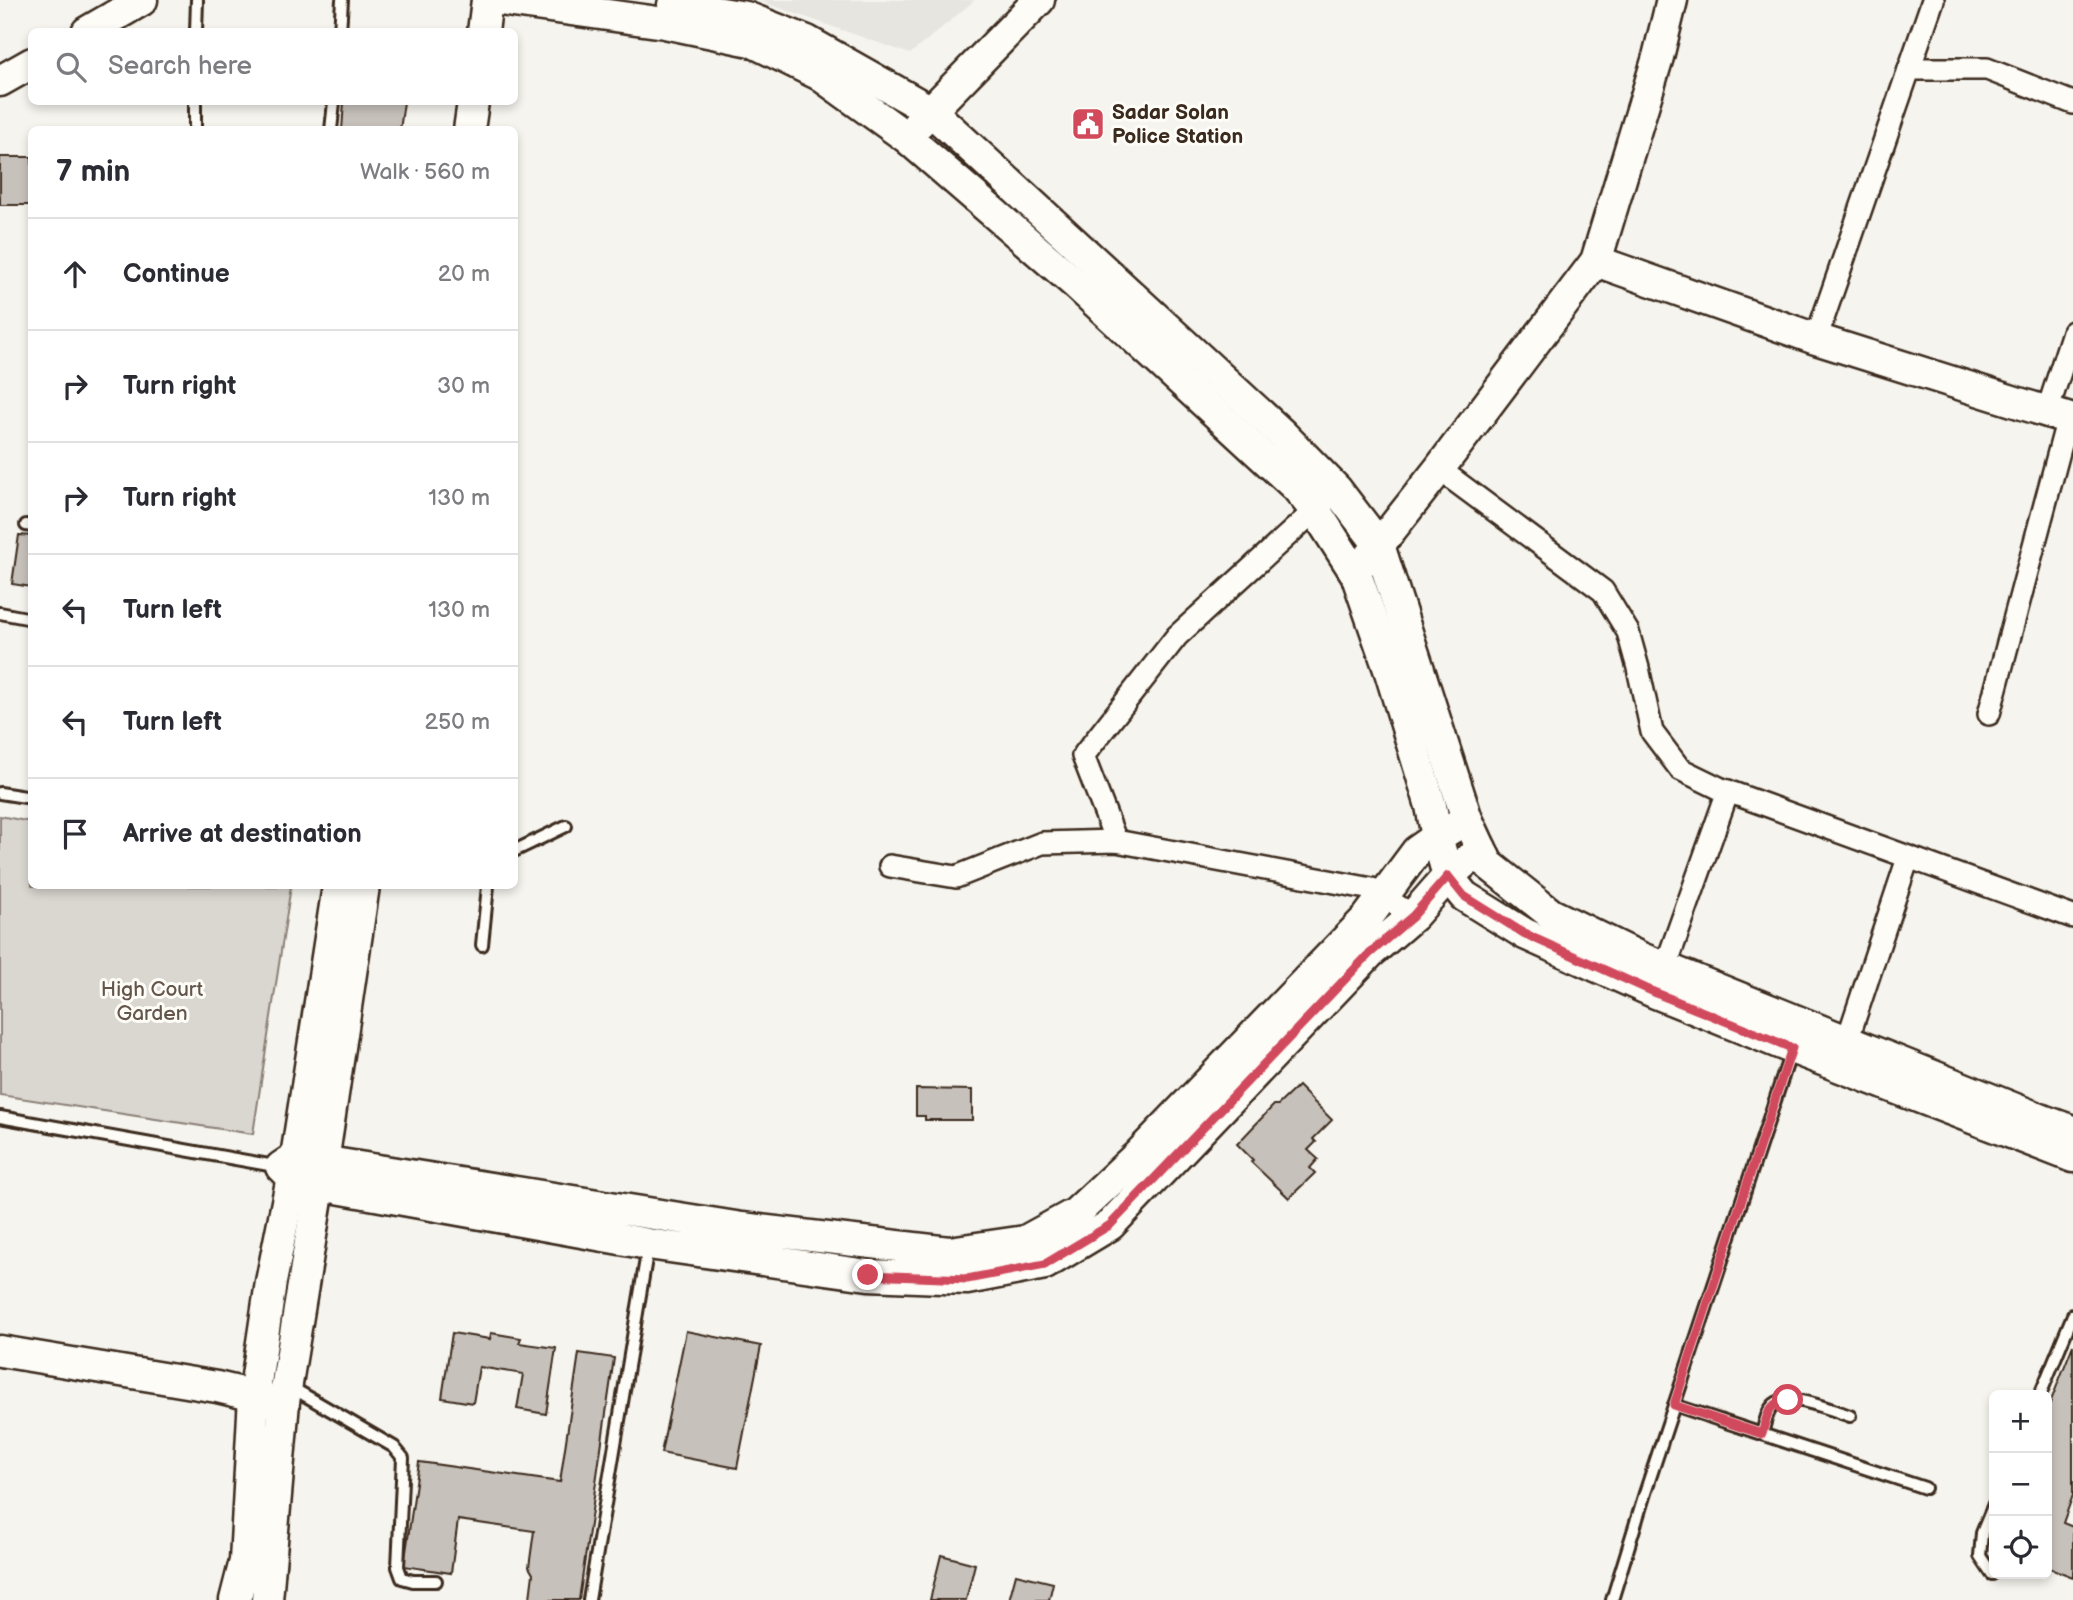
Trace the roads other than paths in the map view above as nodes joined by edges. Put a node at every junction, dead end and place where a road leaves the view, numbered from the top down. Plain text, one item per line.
1 (142, 0) edge
2 (197, 0) edge
3 (342, 0) edge
4 (466, 0) edge
5 (487, 0) edge
6 (500, 0) edge
7 (641, 0) edge
8 (1039, 0) edge
9 (1672, 0) edge
10 (1933, 0) edge
11 (94, 28) edge
12 (196, 28) edge
13 (340, 28) edge
14 (463, 28) edge
15 (484, 28) edge
16 (28, 65) edge
17 (1909, 69) junction
18 (0, 81) edge
19 (2073, 103) edge
20 (195, 105) edge
21 (334, 105) edge
22 (454, 105) edge
23 (473, 105) edge
24 (931, 111) junction
25 (195, 126) edge
26 (331, 126) edge
27 (451, 126) edge
28 (470, 126) edge
29 (906, 137) junction
30 (1596, 261) junction
31 (2073, 332) edge
32 (1816, 339) junction
33 (2063, 417) edge
34 (1439, 469) junction
35 (1337, 490) junction
36 (1315, 510) junction
37 (1379, 545) junction
38 (1356, 574) junction
39 (0, 613) edge
40 (28, 618) edge
41 (1989, 714) dead end
42 (1728, 791) junction
43 (0, 793) edge
44 (28, 797) edge
45 (1467, 819) junction
46 (566, 827) dead end
47 (1437, 837) junction
48 (1116, 841) junction
49 (518, 849) edge
50 (1481, 849) junction
51 (1908, 858) junction
52 (890, 866) dead end
53 (1448, 876) junction
54 (338, 889) edge
55 (363, 889) edge
56 (488, 889) edge
57 (1384, 896) junction
58 (1413, 916) junction
59 (2073, 917) edge
60 (482, 945) dead end
61 (1665, 968) junction
62 (1798, 1036) junction
63 (1847, 1041) junction
64 (0, 1117) edge
65 (2073, 1131) edge
66 (2073, 1157) edge
67 (302, 1170) junction
68 (651, 1229) junction
69 (2073, 1315) edge
70 (0, 1350) edge
71 (2042, 1390) edge
72 (285, 1393) junction
73 (254, 1396) junction
74 (1674, 1405) junction
75 (1850, 1416) dead end
76 (1762, 1434) junction
77 (1925, 1488) dead end
78 (1989, 1516) edge
79 (1989, 1570) edge
80 (436, 1581) dead end
81 (235, 1600) edge
82 (267, 1600) edge
83 (589, 1600) edge
84 (1612, 1600) edge

1 - 11 main road
2 - 12 lane
3 - 13 lane
4 - 14 main road
5 - 15 main road
6 - 29 main road
7 - 24 main road
8 - 24 main road
9 - 30 main road
10 - 17 street
16 - 18 main road
17 - 19 street
17 - 32 street
20 - 25 lane
21 - 26 lane
22 - 27 main road
23 - 28 main road
24 - 29 main road
24 - 35 main road
29 - 36 main road
30 - 32 main road
30 - 34 main road
31 - 33 street
32 - 33 main road
33 - 41 street
34 - 37 main road
34 - 42 street
35 - 36 street
35 - 37 main road
36 - 38 main road
36 - 48 street
37 - 38 main road
37 - 45 main road
38 - 47 main road
39 - 40 lane
42 - 51 street
42 - 61 street
43 - 44 lane
45 - 47 main road
45 - 50 main road
46 - 49 lane
47 - 53 main road
47 - 57 main road
48 - 52 street
48 - 57 street
50 - 53 main road
50 - 61 main road
51 - 59 street
51 - 63 street
53 - 58 main road
53 - 62 main road
54 - 67 main road
55 - 67 main road
56 - 60 lane
57 - 58 street
57 - 68 main road
58 - 68 main road
61 - 62 main road
62 - 63 main road
62 - 66 main road
62 - 74 lane
63 - 65 main road
64 - 67 lane
67 - 68 main road
67 - 72 main road
67 - 73 main road
68 - 83 lane
69 - 71 lane
70 - 73 main road
72 - 73 main road
72 - 80 lane
72 - 82 main road
73 - 81 main road
74 - 76 lane
74 - 84 lane
75 - 76 lane
76 - 77 lane
78 - 79 lane

